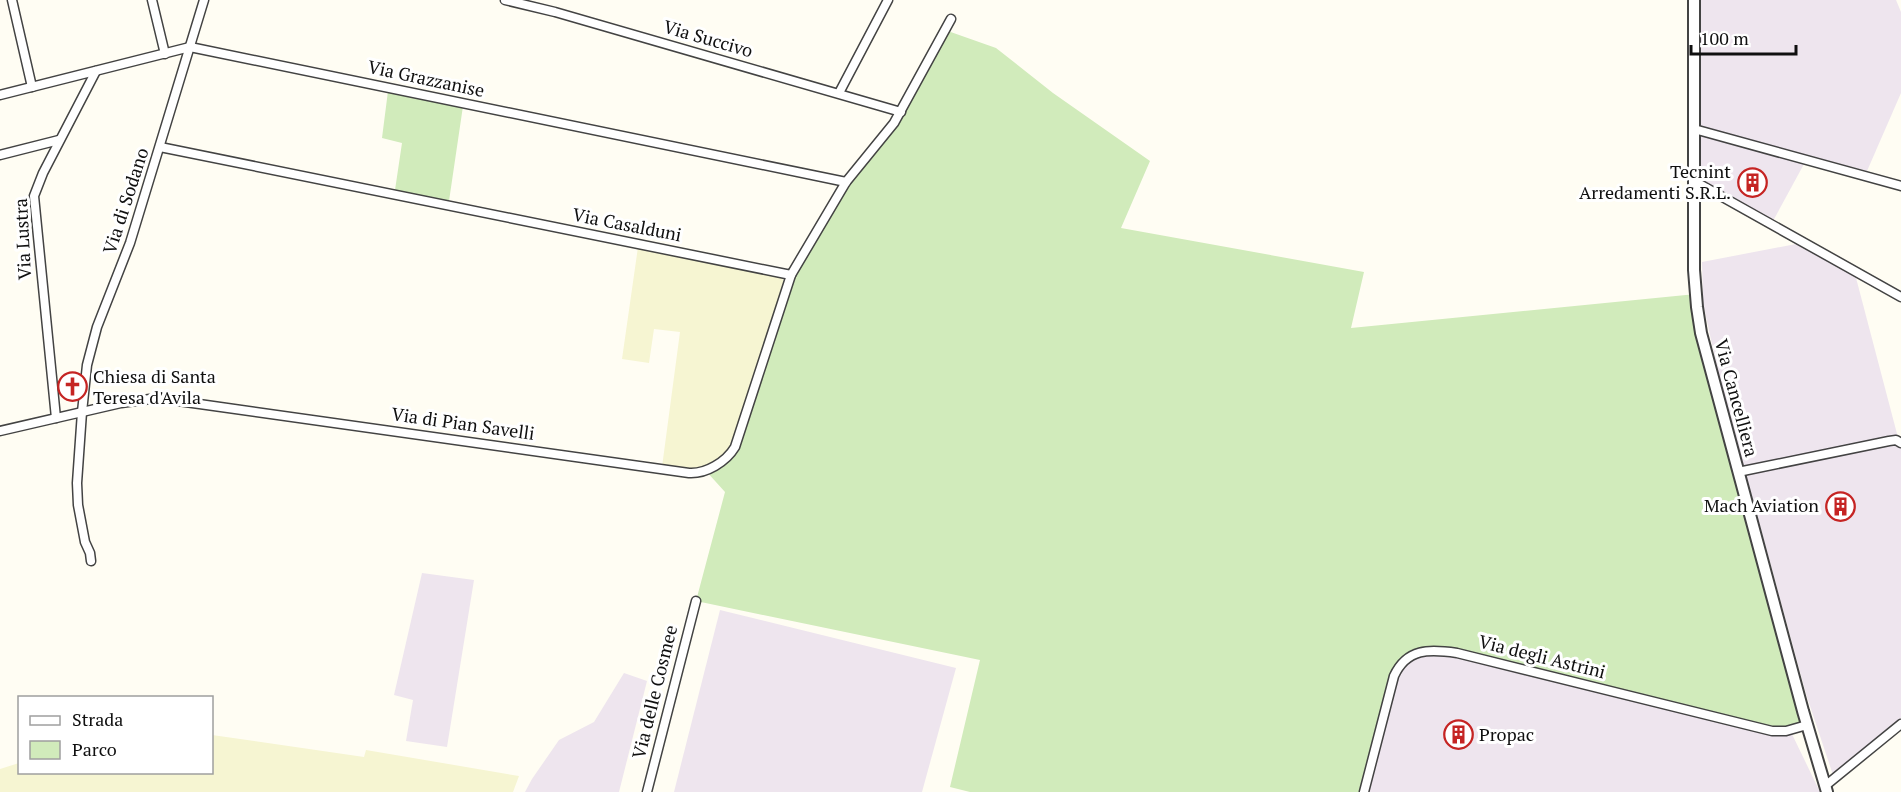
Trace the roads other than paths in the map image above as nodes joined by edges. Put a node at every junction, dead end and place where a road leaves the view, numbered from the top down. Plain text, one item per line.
1 (12, 0) edge
2 (152, 0) edge
3 (204, 0) edge
4 (505, 0) edge
5 (888, 0) edge
6 (1694, 0) edge
7 (951, 19) dead end
8 (190, 47) junction
9 (165, 54) junction
10 (96, 71) junction
11 (32, 87) junction
12 (839, 93) junction
13 (0, 95) edge
14 (902, 112) junction
15 (1694, 129) junction
16 (59, 140) junction
17 (160, 147) junction
18 (0, 155) edge
19 (1694, 181) junction
20 (846, 182) junction
21 (1901, 186) edge
22 (791, 274) junction
23 (1901, 297) edge
24 (82, 412) junction
25 (56, 418) junction
26 (0, 431) edge
27 (1901, 443) edge
28 (1738, 472) junction
29 (91, 561) dead end
30 (696, 601) dead end
31 (1901, 724) edge
32 (1807, 725) junction
33 (1826, 789) edge
34 (647, 792) edge
35 (1364, 792) edge

1 - 11 street
2 - 9 street
3 - 8 street, Via di Sodano
4 - 12 street, Via Succivo
5 - 12 street
6 - 15 street, Via Cancelliera
7 - 14 street
8 - 9 street, Via Grazzanise
8 - 17 street, Via di Sodano
8 - 20 street, Via Grazzanise
9 - 10 street, Via Grazzanise
10 - 11 street, Via Grazzanise
10 - 16 street, Via Lustra
11 - 13 street, Via Grazzanise
12 - 14 street, Via Succivo
14 - 20 street
15 - 19 street, Via Cancelliera
15 - 21 street
16 - 18 street
16 - 25 street, Via Lustra
17 - 22 street, Via Casalduni
17 - 24 street, Via di Sodano
19 - 23 street
19 - 28 street, Via Cancelliera
20 - 22 street
22 - 24 street, Via di Pian Savelli
24 - 25 street, Via di Pian Savelli
24 - 29 street, Via di Sodano
25 - 26 street, Via di Pian Savelli
27 - 28 street
28 - 32 street, Via Cancelliera
30 - 34 street, Via delle Cosmee
31 - 33 street
32 - 33 street, Via Cancelliera
32 - 35 street, Via degli Astrini

